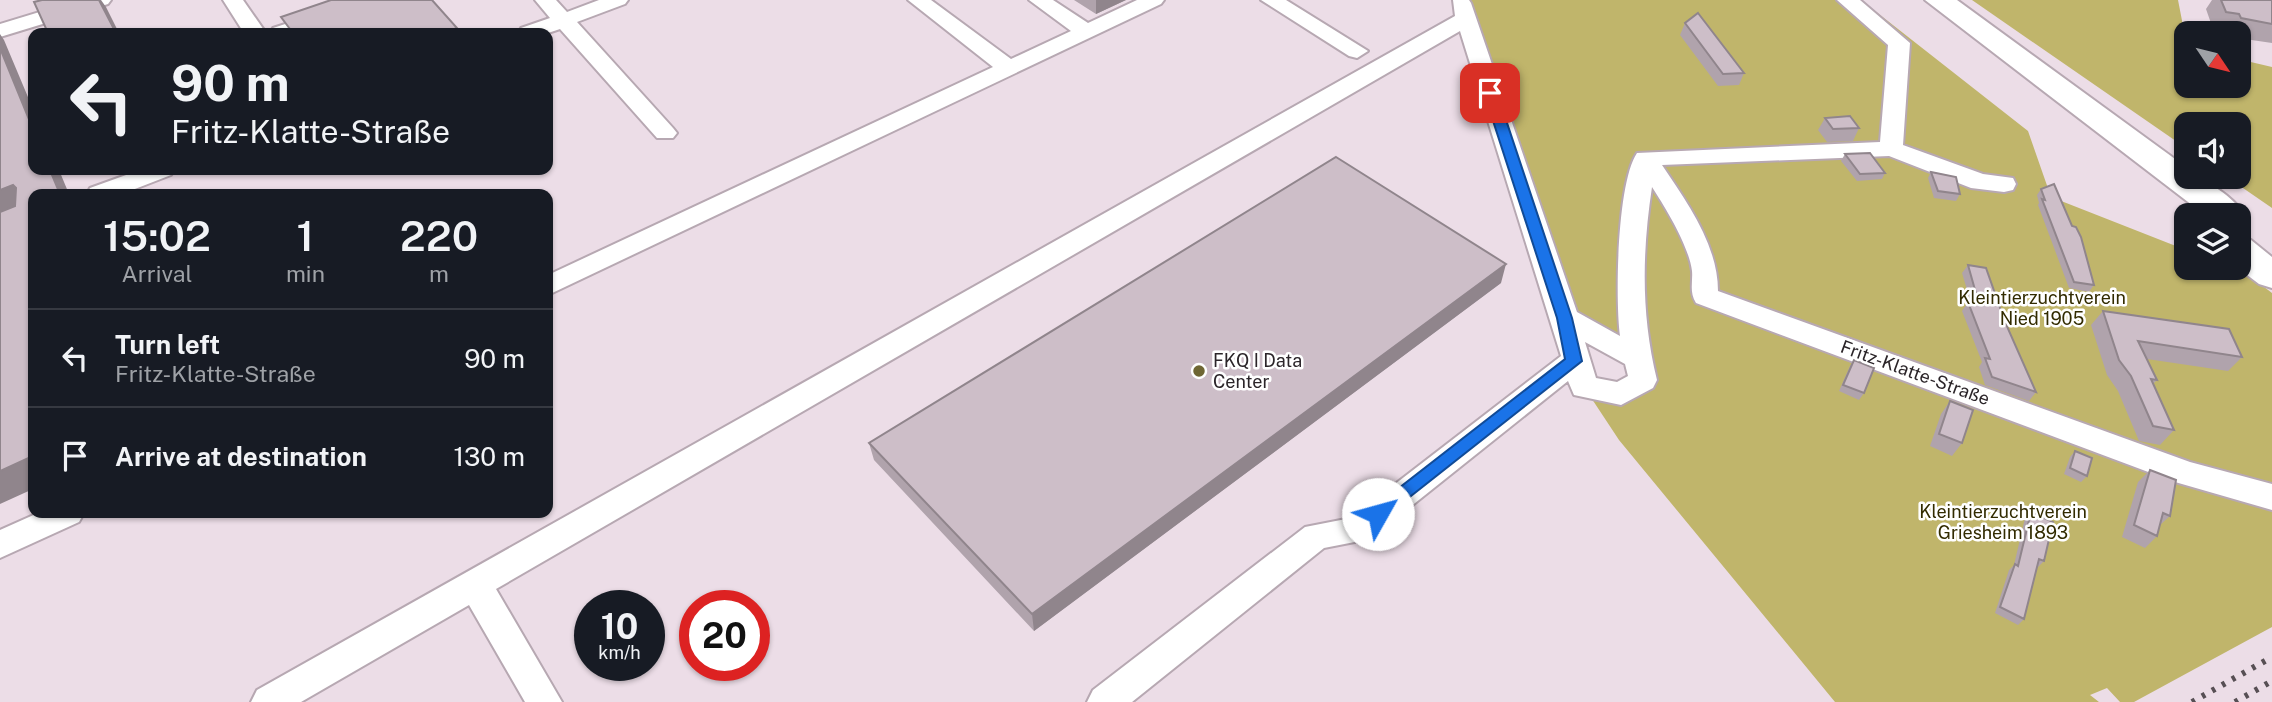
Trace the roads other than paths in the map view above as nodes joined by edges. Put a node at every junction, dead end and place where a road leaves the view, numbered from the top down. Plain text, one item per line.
1 (101, 0) edge
2 (233, 0) edge
3 (380, 0) edge
4 (545, 0) edge
5 (618, 0) edge
6 (918, 0) edge
7 (1039, 0) edge
8 (1154, 0) edge
9 (1271, 0) edge
10 (1847, 0) edge
11 (1910, 0) edge
12 (1939, 0) edge
13 (1463, 9) edge
14 (565, 20) junction
15 (28, 28) edge
16 (31, 28) edge
17 (252, 28) edge
18 (296, 28) edge
19 (542, 28) edge
20 (0, 31) edge
21 (1087, 32) junction
22 (1357, 51) dead end
23 (1010, 69) junction
24 (665, 133) dead end
25 (1891, 149) junction
26 (1645, 158) junction
27 (142, 175) edge
28 (2004, 184) dead end
29 (102, 185) edge
30 (2177, 203) edge
31 (2212, 203) edge
32 (2251, 233) edge
33 (2272, 248) edge
34 (2251, 259) edge
35 (2272, 275) edge
36 (553, 284) edge
37 (1564, 318) junction
38 (1636, 356) junction
39 (1574, 361) junction
40 (2272, 497) edge
41 (57, 518) edge
42 (0, 545) edge
43 (474, 583) junction
44 (269, 702) edge
45 (544, 702) edge
46 (1105, 702) edge

1 - 16 street
2 - 17 street
3 - 18 street
4 - 14 street
5 - 14 street
6 - 23 street
7 - 21 street
8 - 21 street
9 - 22 street
10 - 25 street
11 - 30 highway
12 - 31 highway
13 - 37 street
13 - 43 street
14 - 19 street
14 - 24 street
15 - 20 street
21 - 23 street
23 - 36 street
25 - 26 street
25 - 28 street
26 - 38 street
26 - 40 street, Fritz-Klatte-Straße
27 - 29 street
32 - 33 highway
34 - 35 highway
37 - 38 street
37 - 39 street
38 - 39 street
39 - 46 street
41 - 42 street
43 - 44 street
43 - 45 street

